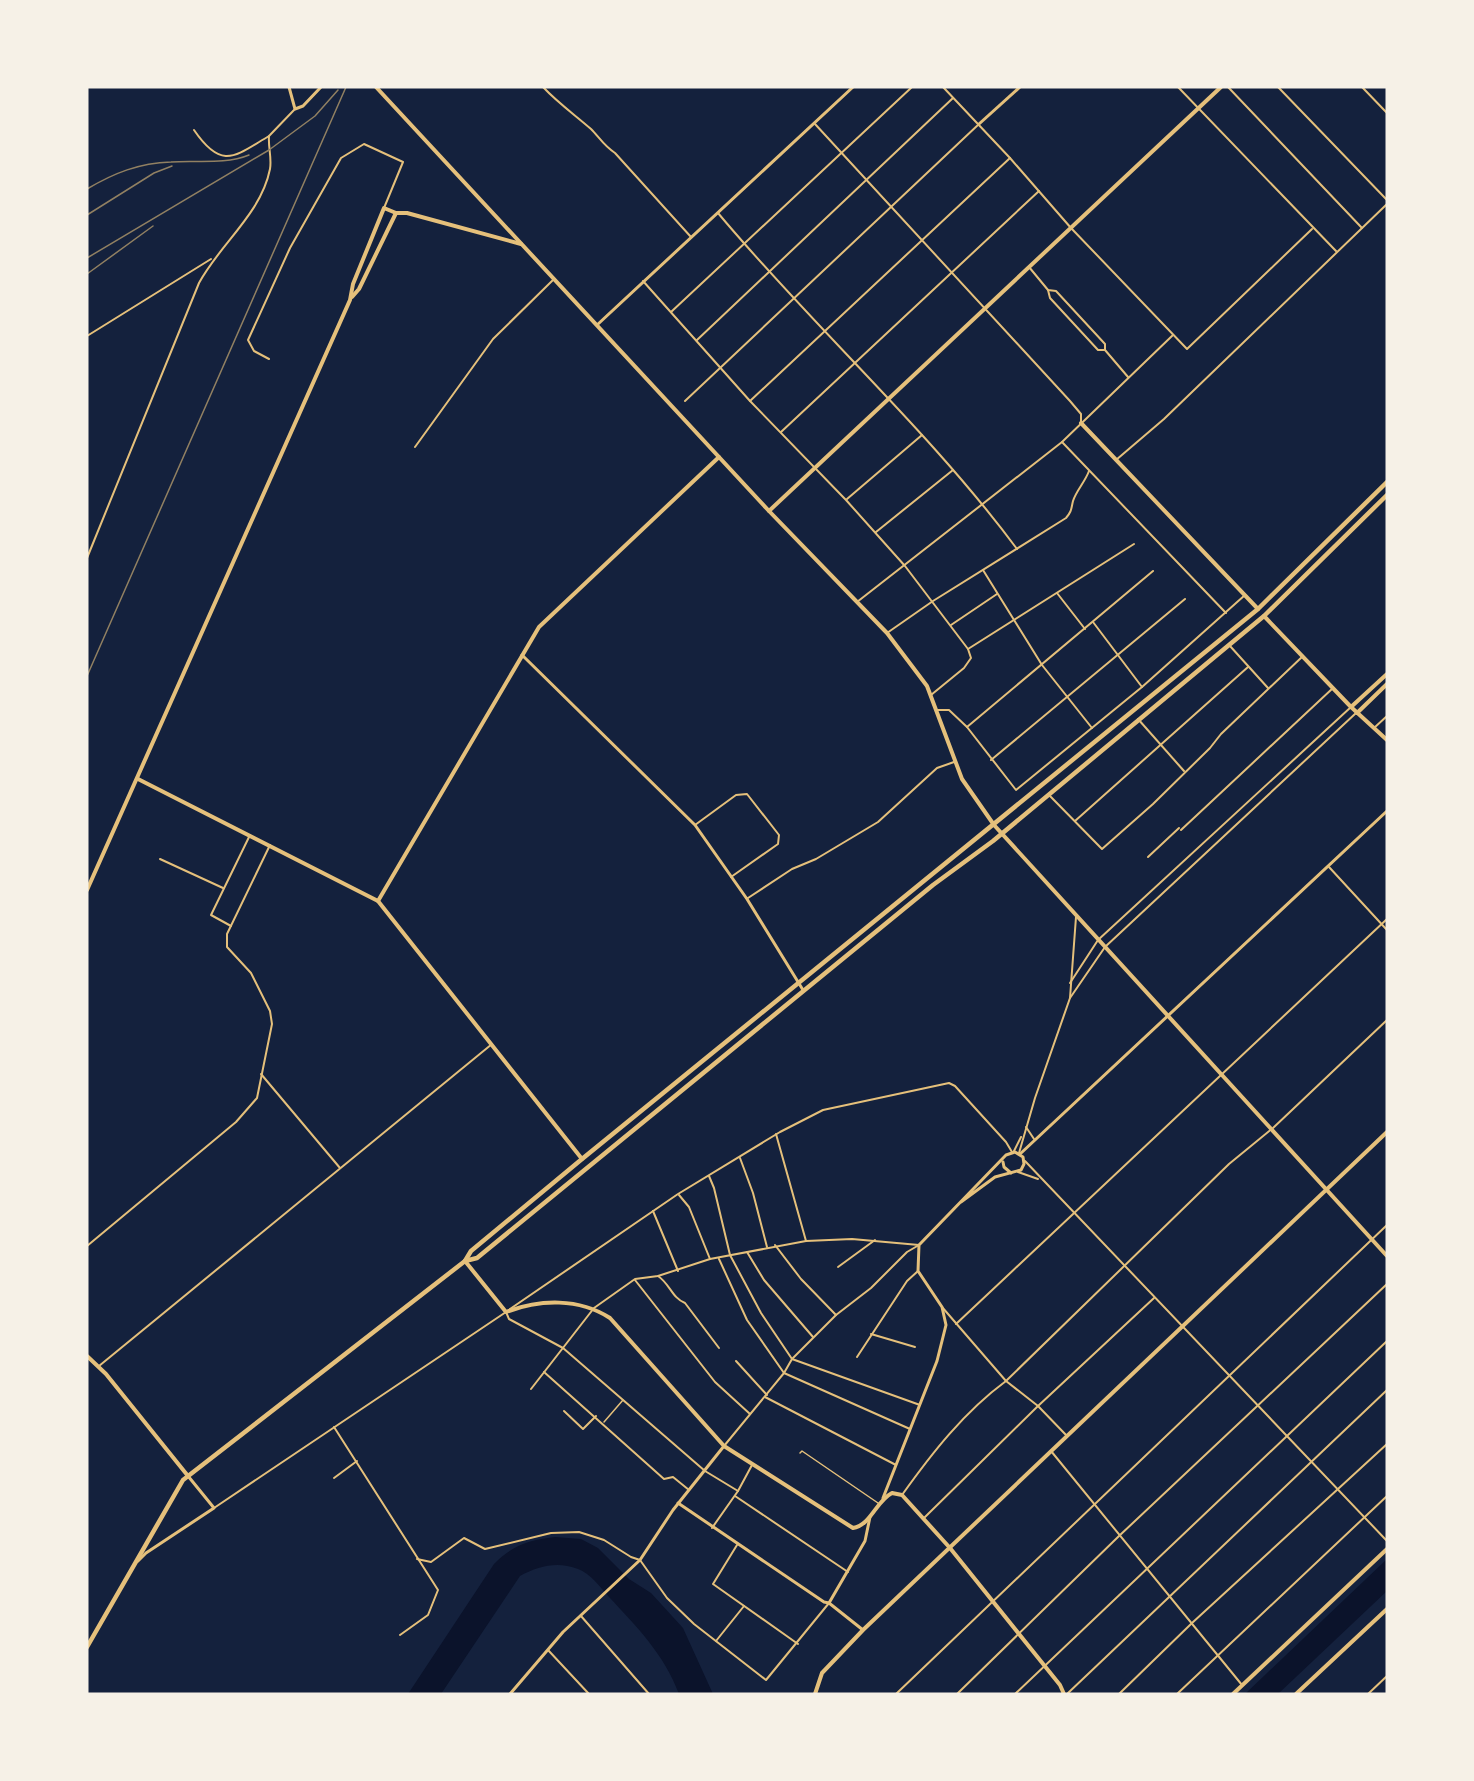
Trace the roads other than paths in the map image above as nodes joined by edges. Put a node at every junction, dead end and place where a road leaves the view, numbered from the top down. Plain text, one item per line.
1 (289, 87) edge
2 (321, 87) edge
3 (376, 87) edge
4 (543, 87) edge
5 (853, 87) edge
6 (912, 87) edge
7 (943, 87) edge
8 (1020, 87) edge
9 (1178, 87) edge
10 (1221, 87) edge
11 (1228, 87) edge
12 (1278, 87) edge
13 (1362, 87) edge
14 (953, 98) junction
15 (1198, 108) junction
16 (296, 109) junction
17 (1387, 113) edge
18 (814, 123) junction
19 (979, 124) junction
20 (194, 130) dead end
21 (269, 136) junction
22 (842, 152) junction
23 (1010, 158) junction
24 (866, 179) junction
25 (1039, 191) junction
26 (1387, 202) edge
27 (892, 207) junction
28 (384, 208) junction
29 (396, 213) junction
30 (718, 213) junction
31 (1071, 228) junction
32 (1362, 228) junction
33 (1312, 229) junction
34 (691, 237) junction
35 (923, 240) junction
36 (522, 244) junction
37 (744, 244) junction
38 (1336, 251) junction
39 (214, 257) junction
40 (1029, 267) junction
41 (952, 271) junction
42 (770, 273) junction
43 (554, 279) junction
44 (643, 281) junction
45 (1048, 290) junction
46 (351, 298) junction
47 (795, 299) junction
48 (985, 308) junction
49 (671, 312) junction
50 (597, 325) junction
51 (825, 332) junction
52 (1173, 335) junction
53 (87, 336) edge
54 (697, 340) junction
55 (1105, 350) junction
56 (269, 359) dead end
57 (855, 364) junction
58 (721, 367) junction
59 (1128, 377) junction
60 (888, 398) junction
61 (750, 401) junction
62 (686, 402) dead end
63 (1081, 423) junction
64 (781, 432) junction
65 (922, 435) junction
66 (1062, 442) junction
67 (415, 447) dead end
68 (719, 457) junction
69 (1116, 460) junction
70 (814, 467) junction
71 (953, 470) junction
72 (1089, 471) junction
73 (1387, 482) edge
74 (1387, 495) edge
75 (846, 500) junction
76 (984, 504) junction
77 (769, 511) junction
78 (876, 533) junction
79 (1134, 543) dead end
80 (1017, 549) junction
81 (87, 558) edge
82 (905, 566) junction
83 (983, 570) junction
84 (1153, 572) dead end
85 (1057, 593) junction
86 (998, 594) junction
87 (1245, 595) junction
88 (1185, 599) dead end
89 (933, 601) junction
90 (857, 602) junction
91 (1258, 609) junction
92 (1226, 613) junction
93 (1264, 616) junction
94 (1014, 622) junction
95 (1093, 622) junction
96 (951, 625) junction
97 (1085, 629) junction
98 (887, 633) junction
99 (1229, 645) junction
100 (968, 649) junction
101 (521, 654) junction
102 (1118, 655) junction
103 (1303, 656) junction
104 (1042, 665) junction
105 (1248, 667) junction
106 (1387, 674) edge
107 (1387, 684) edge
108 (1142, 687) junction
109 (1268, 688) junction
110 (1333, 688) junction
111 (931, 694) junction
112 (1067, 697) junction
113 (1351, 707) junction
114 (937, 710) junction
115 (1357, 713) junction
116 (1387, 716) edge
117 (1138, 719) junction
118 (967, 728) junction
119 (1092, 728) junction
120 (1374, 728) junction
121 (1387, 740) edge
122 (1160, 747) junction
123 (990, 760) junction
124 (954, 762) junction
125 (1184, 771) junction
126 (138, 779) junction
127 (1047, 793) junction
128 (1387, 811) edge
129 (1075, 822) junction
130 (695, 825) junction
131 (994, 825) junction
132 (1001, 833) junction
133 (250, 835) junction
134 (270, 845) junction
135 (1148, 857) dead end
136 (160, 859) dead end
137 (1329, 867) junction
138 (731, 877) junction
139 (927, 878) junction
140 (933, 885) junction
141 (224, 889) junction
142 (87, 890) edge
143 (747, 899) junction
144 (378, 901) junction
145 (1076, 917) junction
146 (1387, 919) edge
147 (1381, 924) junction
148 (231, 926) junction
149 (1387, 930) edge
150 (1098, 940) junction
151 (1105, 947) junction
152 (1070, 982) junction
153 (799, 984) junction
154 (804, 992) junction
155 (1070, 998) junction
156 (1167, 1016) junction
157 (1387, 1020) edge
158 (492, 1044) junction
159 (261, 1074) junction
160 (1221, 1074) junction
161 (1026, 1127) junction
162 (1273, 1128) junction
163 (616, 1132) junction
164 (1387, 1132) edge
165 (776, 1134) junction
166 (1036, 1139) junction
167 (622, 1140) junction
168 (1016, 1153) junction
169 (740, 1157) junction
170 (582, 1159) junction
171 (1003, 1160) junction
172 (1024, 1160) junction
173 (588, 1167) junction
174 (340, 1168) junction
175 (1018, 1172) junction
176 (1013, 1173) junction
177 (709, 1176) junction
178 (1041, 1180) junction
179 (1325, 1189) junction
180 (678, 1194) junction
181 (961, 1202) junction
182 (653, 1212) junction
183 (1072, 1213) junction
184 (1387, 1225) edge
185 (875, 1240) junction
186 (1371, 1240) junction
187 (806, 1241) junction
188 (775, 1245) junction
189 (919, 1245) junction
190 (87, 1246) edge
191 (767, 1247) junction
192 (747, 1252) junction
193 (730, 1255) junction
194 (1387, 1256) edge
195 (719, 1258) junction
196 (710, 1259) junction
197 (465, 1261) junction
198 (838, 1267) dead end
199 (1124, 1267) junction
200 (678, 1271) junction
201 (918, 1271) junction
202 (658, 1276) junction
203 (635, 1279) junction
204 (1387, 1284) edge
205 (1154, 1298) junction
206 (942, 1307) junction
207 (594, 1308) junction
208 (506, 1312) junction
209 (836, 1315) junction
210 (956, 1324) junction
211 (1181, 1327) junction
212 (871, 1334) junction
213 (813, 1337) junction
214 (1387, 1341) edge
215 (915, 1347) dead end
216 (563, 1348) junction
217 (719, 1348) dead end
218 (87, 1356) edge
219 (857, 1357) dead end
220 (792, 1359) junction
221 (736, 1361) dead end
222 (98, 1367) junction
223 (544, 1372) junction
224 (784, 1373) junction
225 (1230, 1376) junction
226 (1006, 1381) junction
227 (531, 1389) dead end
228 (1387, 1390) edge
229 (766, 1396) junction
230 (623, 1400) junction
231 (920, 1405) junction
232 (1257, 1405) junction
233 (1038, 1406) junction
234 (564, 1411) dead end
235 (750, 1414) junction
236 (596, 1416) junction
237 (604, 1422) junction
238 (334, 1427) junction
239 (910, 1429) junction
240 (1288, 1435) junction
241 (1067, 1436) junction
242 (1387, 1444) edge
243 (724, 1446) junction
244 (1051, 1451) junction
245 (800, 1453) dead end
246 (357, 1461) junction
247 (1312, 1462) junction
248 (753, 1464) junction
249 (896, 1465) junction
250 (705, 1471) junction
251 (188, 1476) junction
252 (334, 1478) dead end
253 (689, 1490) junction
254 (738, 1491) junction
255 (1337, 1492) junction
256 (902, 1495) junction
257 (735, 1496) junction
258 (1387, 1496) edge
259 (883, 1498) junction
260 (678, 1503) junction
261 (879, 1503) junction
262 (1094, 1505) junction
263 (214, 1508) junction
264 (870, 1517) junction
265 (924, 1518) junction
266 (1363, 1519) junction
267 (712, 1528) junction
268 (1119, 1536) junction
269 (1387, 1541) edge
270 (737, 1545) junction
271 (950, 1548) junction
272 (1387, 1549) edge
273 (417, 1559) junction
274 (640, 1560) junction
275 (1145, 1568) junction
276 (131, 1570) junction
277 (848, 1572) junction
278 (1170, 1596) junction
279 (992, 1600) junction
280 (830, 1603) junction
281 (744, 1606) junction
282 (1387, 1609) edge
283 (581, 1616) junction
284 (1192, 1623) junction
285 (863, 1630) junction
286 (400, 1635) dead end
287 (1018, 1635) junction
288 (716, 1641) junction
289 (798, 1644) junction
290 (87, 1647) edge
291 (548, 1650) junction
292 (1218, 1655) junction
293 (1044, 1666) junction
294 (1387, 1676) edge
295 (1242, 1685) junction
296 (512, 1693) edge
297 (589, 1694) edge
298 (649, 1694) edge
299 (815, 1694) edge
300 (896, 1694) edge
301 (957, 1694) edge
302 (1015, 1694) edge
303 (1065, 1694) edge
304 (1119, 1694) edge
305 (1177, 1694) edge
306 (1233, 1694) edge
307 (1296, 1694) edge
308 (1368, 1694) edge

1 - 16 street
2 - 16 street
3 - 36 main road
4 - 34 street
5 - 18 street
6 - 22 street
7 - 14 street
8 - 19 street
9 - 15 street
10 - 15 main road
11 - 32 street
12 - 26 street
13 - 17 street
14 - 19 street
14 - 24 street
15 - 31 main road
15 - 33 street
16 - 21 street
18 - 22 street
18 - 30 street
19 - 23 street
19 - 27 street
20 - 21 street
21 - 39 street
22 - 24 street
22 - 37 street
23 - 25 street
23 - 35 street
24 - 27 street
24 - 42 street
25 - 31 street
25 - 41 street
26 - 32 street
27 - 35 street
27 - 47 street
28 - 29 main road
28 - 46 main road
28 - 56 street
29 - 36 main road
29 - 46 main road
30 - 34 street
30 - 37 street
31 - 40 main road
31 - 52 street
32 - 38 street
33 - 38 street
33 - 52 street
34 - 44 street
35 - 41 street
35 - 51 street
36 - 43 main road
37 - 42 street
37 - 49 street
38 - 69 street
39 - 53 street
39 - 81 street
40 - 45 street
40 - 48 main road
41 - 48 street
41 - 57 street
42 - 47 street
42 - 54 street
43 - 50 main road
43 - 67 street
44 - 49 street
44 - 50 street
45 - 55 street
45 - 55 street
46 - 126 main road
47 - 51 street
47 - 58 street
48 - 60 main road
48 - 63 street
49 - 54 street
50 - 68 main road
51 - 57 street
51 - 61 street
52 - 59 street
54 - 58 street
55 - 59 street
57 - 60 street
57 - 64 street
58 - 61 street
58 - 62 street
59 - 63 street
60 - 65 street
60 - 70 main road
61 - 64 street
63 - 66 street
63 - 69 main road
64 - 70 street
65 - 71 street
65 - 75 street
66 - 72 street
66 - 76 street
68 - 77 main road
68 - 101 main road
69 - 87 main road
70 - 75 street
70 - 77 main road
71 - 76 street
71 - 78 street
72 - 80 street
72 - 92 street
73 - 91 main road
74 - 93 main road
75 - 78 street
76 - 80 street
76 - 82 street
77 - 90 main road
78 - 82 street
79 - 85 street
80 - 83 street
82 - 89 street
82 - 90 street
83 - 86 street
83 - 89 street
84 - 95 street
85 - 94 street
85 - 97 street
86 - 94 street
86 - 96 street
87 - 91 main road
87 - 92 street
88 - 102 street
89 - 96 street
89 - 98 street
90 - 98 main road
91 - 93 main road
91 - 131 main road
92 - 108 street
93 - 99 main road
93 - 103 main road
94 - 100 street
94 - 104 street
95 - 97 street
95 - 102 street
96 - 100 street
97 - 104 street
98 - 111 main road
99 - 105 street
99 - 117 main road
100 - 111 street
101 - 130 street
101 - 144 main road
102 - 108 street
102 - 112 street
103 - 109 street
103 - 110 main road
104 - 112 street
104 - 118 street
105 - 109 street
105 - 122 street
106 - 113 main road
107 - 115 main road
108 - 119 street
109 - 125 street
110 - 113 main road
110 - 135 street
111 - 114 main road
112 - 119 street
112 - 123 street
113 - 115 main road
113 - 150 street
114 - 118 street
114 - 124 main road
115 - 120 main road
115 - 151 street
116 - 120 street
117 - 122 street
117 - 127 main road
118 - 123 street
119 - 123 street
120 - 121 main road
122 - 125 street
122 - 129 street
124 - 131 main road
124 - 143 street
125 - 129 street
126 - 133 main road
126 - 142 main road
127 - 129 street
127 - 132 main road
128 - 137 street
130 - 138 street
130 - 138 street
131 - 132 main road
131 - 139 main road
132 - 140 main road
132 - 145 main road
133 - 134 main road
133 - 141 street
134 - 144 main road
134 - 148 street
136 - 141 street
137 - 147 street
137 - 156 street
138 - 143 street
139 - 140 main road
139 - 153 main road
140 - 154 main road
141 - 148 street
143 - 153 street
144 - 158 main road
145 - 150 main road
145 - 152 street
146 - 147 street
147 - 149 street
147 - 160 street
148 - 159 street
150 - 151 main road
150 - 152 street
151 - 155 street
151 - 156 main road
152 - 155 street
153 - 154 street
153 - 163 main road
154 - 167 main road
155 - 161 street
156 - 160 main road
156 - 166 street
157 - 162 street
158 - 170 main road
158 - 174 street
159 - 174 street
159 - 190 street
160 - 162 main road
160 - 183 street
161 - 166 street
161 - 168 street
162 - 179 main road
162 - 199 street
163 - 167 main road
163 - 170 main road
164 - 179 main road
165 - 168 street
165 - 169 street
165 - 187 street
166 - 168 street
167 - 173 main road
168 - 171 street
168 - 172 street
169 - 177 street
169 - 191 street
170 - 173 main road
170 - 197 main road
171 - 176 street
171 - 181 street
172 - 175 street
172 - 178 street
173 - 197 main road
174 - 222 street
175 - 176 street
175 - 178 street
176 - 181 street
177 - 180 street
177 - 193 street
178 - 183 street
179 - 186 main road
179 - 211 main road
180 - 182 street
180 - 196 street
181 - 189 street
182 - 200 street
182 - 208 street
183 - 199 street
183 - 210 street
184 - 186 street
185 - 187 street
185 - 189 street
185 - 198 street
186 - 194 main road
186 - 225 street
187 - 188 street
188 - 191 street
188 - 209 street
189 - 201 street
189 - 209 street
191 - 192 street
192 - 193 street
192 - 213 street
193 - 195 street
193 - 220 street
195 - 196 street
195 - 224 street
196 - 200 street
197 - 208 main road
197 - 251 main road
199 - 205 street
199 - 226 street
200 - 202 street
201 - 206 street
201 - 212 street
202 - 203 street
202 - 217 street
203 - 207 street
203 - 235 street
204 - 232 street
205 - 211 street
205 - 233 street
206 - 210 street
206 - 231 street
207 - 208 main road
207 - 216 street
207 - 243 main road
208 - 216 street
208 - 238 street
209 - 213 street
210 - 226 street
211 - 225 street
211 - 241 main road
212 - 215 street
212 - 219 street
213 - 220 street
214 - 240 street
216 - 223 street
216 - 230 street
218 - 222 main road
220 - 224 street
220 - 231 street
221 - 229 street
222 - 251 main road
223 - 227 street
223 - 236 street
224 - 229 street
224 - 239 street
225 - 232 street
225 - 262 street
226 - 233 street
226 - 256 street
228 - 247 street
229 - 235 street
229 - 249 street
230 - 237 lane
230 - 250 street
231 - 239 street
232 - 240 street
232 - 268 street
233 - 241 street
233 - 265 street
234 - 236 street
235 - 243 street
236 - 237 street
237 - 253 street
238 - 246 street
238 - 263 street
239 - 249 street
240 - 247 street
240 - 275 street
241 - 244 main road
242 - 255 street
243 - 248 main road
243 - 250 street
244 - 262 street
244 - 271 main road
245 - 261 lane
246 - 252 street
246 - 273 street
247 - 255 street
247 - 278 street
248 - 254 street
248 - 264 main road
249 - 259 street
250 - 253 street
250 - 254 street
251 - 263 street
251 - 276 main road
253 - 260 street
254 - 257 street
255 - 266 street
255 - 284 street
256 - 259 main road
256 - 265 main road
257 - 267 street
257 - 277 street
258 - 266 street
259 - 261 main road
260 - 267 street
260 - 274 street
261 - 264 main road
262 - 268 street
262 - 279 street
263 - 276 street
264 - 277 street
265 - 271 main road
266 - 269 street
266 - 292 street
267 - 270 street
268 - 275 street
268 - 287 street
270 - 280 street
270 - 281 street
271 - 279 main road
271 - 285 main road
272 - 295 main road
273 - 274 street
273 - 286 street
274 - 283 street
274 - 288 street
275 - 278 street
275 - 293 street
276 - 290 main road
277 - 280 street
278 - 284 street
278 - 303 street
279 - 287 main road
279 - 300 street
280 - 285 street
280 - 289 street
281 - 288 street
281 - 289 street
282 - 307 main road
283 - 291 street
283 - 298 street
284 - 292 street
284 - 304 street
285 - 299 main road
287 - 293 main road
287 - 301 street
288 - 289 street
291 - 296 street
291 - 297 street
292 - 295 street
292 - 305 street
293 - 302 street
293 - 303 main road
294 - 308 street
295 - 306 main road

